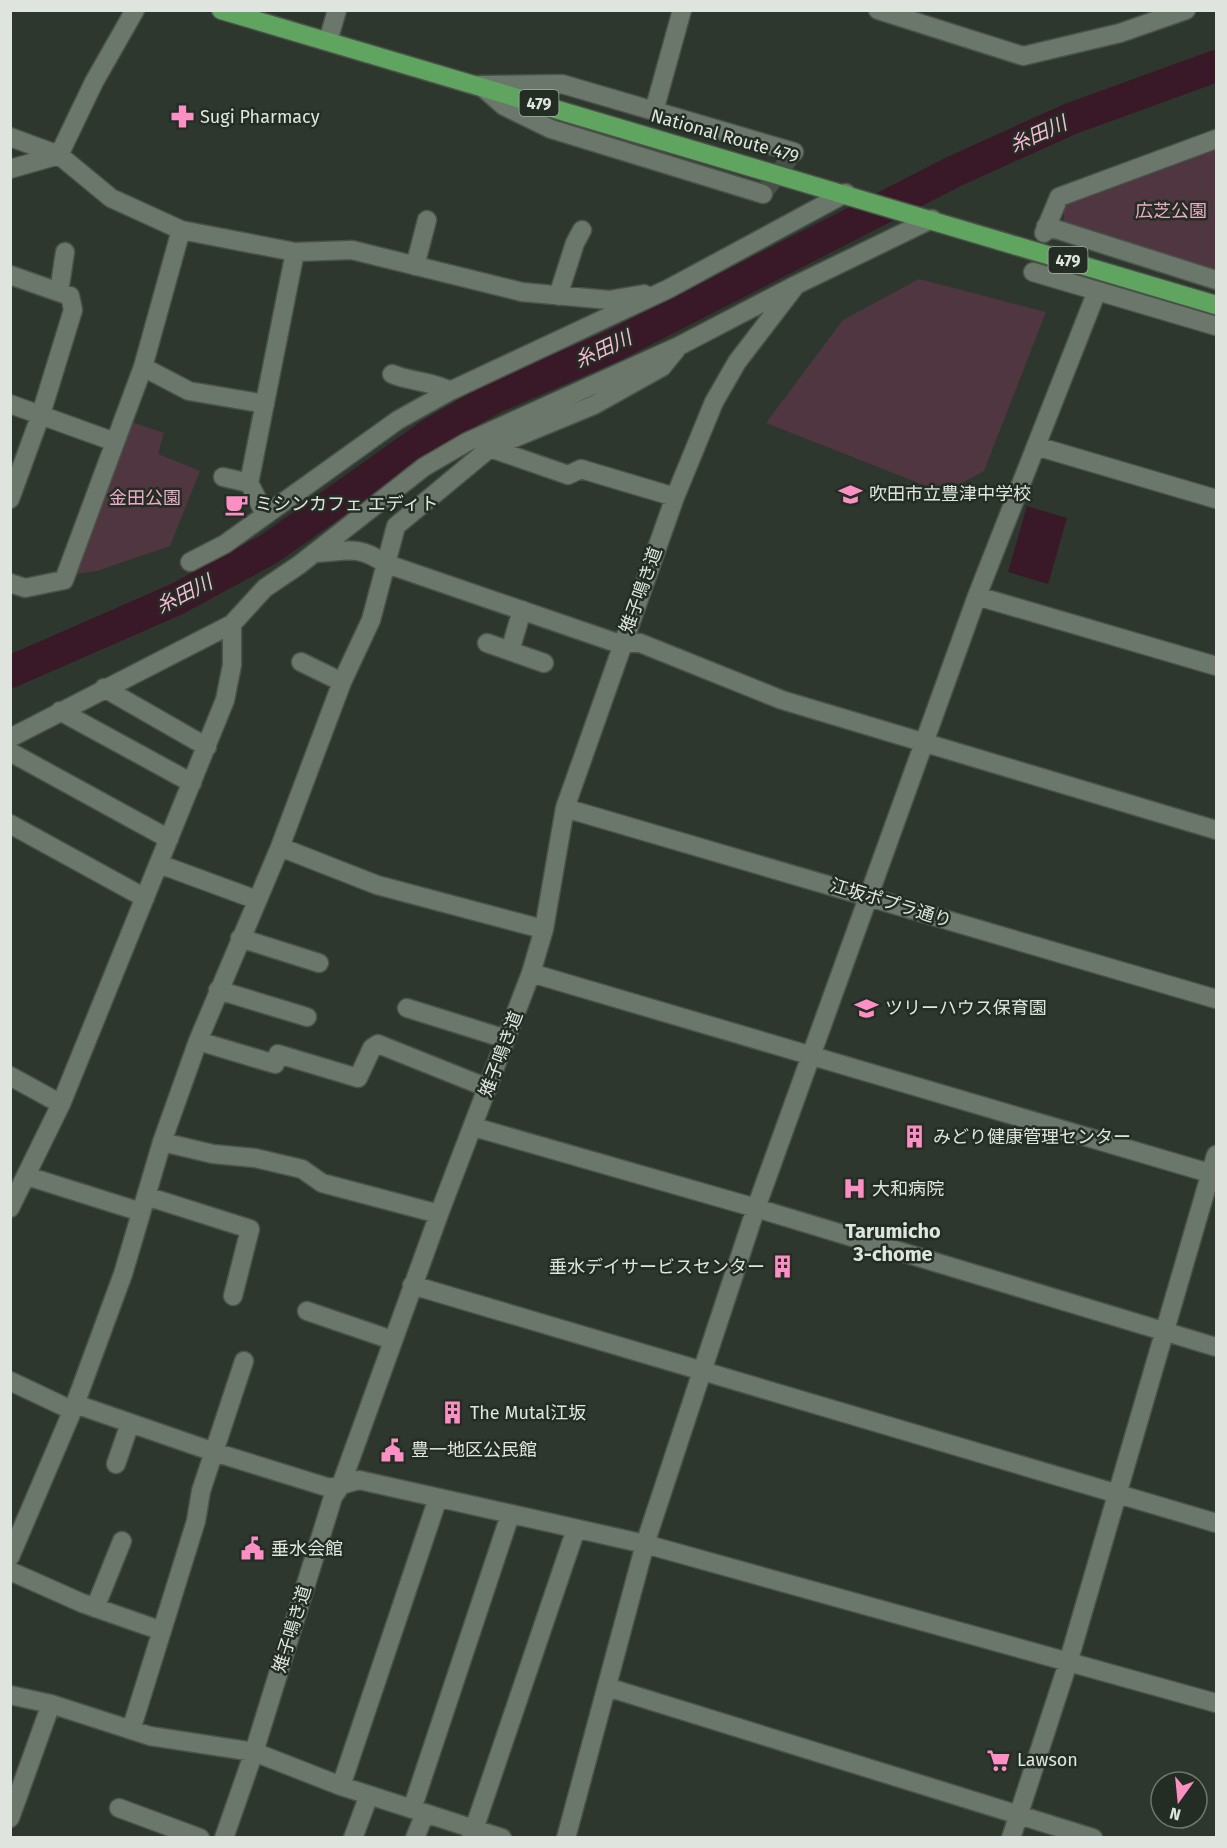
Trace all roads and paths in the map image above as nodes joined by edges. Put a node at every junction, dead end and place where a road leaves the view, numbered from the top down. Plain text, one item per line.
1 (135, 10) edge
2 (221, 10) edge
3 (337, 10) edge
4 (682, 10) edge
5 (878, 10) edge
6 (1186, 10) edge
7 (328, 41) junction
8 (480, 85) junction
9 (654, 111) junction
10 (10, 137) edge
11 (1216, 139) edge
12 (794, 152) dead end
13 (59, 154) junction
14 (10, 170) edge
15 (763, 194) dead end
16 (851, 195) junction
17 (925, 217) junction
18 (427, 220) dead end
19 (181, 230) junction
20 (582, 230) dead end
21 (65, 252) dead end
22 (295, 252) junction
23 (415, 266) junction
24 (1032, 272) dead end
25 (10, 275) edge
26 (1216, 280) edge
27 (796, 285) junction
28 (668, 289) junction
29 (1097, 291) junction
30 (58, 292) junction
31 (558, 296) junction
32 (1216, 305) edge
33 (1216, 326) edge
34 (679, 346) junction
35 (142, 367) junction
36 (392, 374) dead end
37 (450, 391) junction
38 (10, 404) edge
39 (265, 404) junction
40 (41, 414) junction
41 (115, 442) junction
42 (1036, 446) junction
43 (490, 448) junction
44 (223, 477) dead end
45 (249, 483) junction
46 (11, 495) edge
47 (675, 498) junction
48 (1216, 499) edge
49 (266, 514) junction
50 (313, 554) junction
51 (190, 562) dead end
52 (384, 563) junction
53 (10, 583) edge
54 (977, 596) junction
55 (522, 610) junction
56 (232, 624) junction
57 (623, 641) junction
58 (487, 644) dead end
59 (510, 651) junction
60 (301, 662) dead end
61 (544, 663) dead end
62 (1216, 666) edge
63 (342, 682) junction
64 (104, 688) junction
65 (60, 711) junction
66 (10, 738) edge
67 (925, 745) junction
68 (207, 747) junction
69 (10, 752) edge
70 (192, 783) junction
71 (565, 808) junction
72 (10, 824) edge
73 (1216, 830) edge
74 (170, 839) junction
75 (280, 847) junction
76 (159, 864) junction
77 (869, 896) junction
78 (145, 898) junction
79 (257, 900) junction
80 (535, 927) dead end
81 (240, 938) junction
82 (319, 963) dead end
83 (531, 973) junction
84 (218, 990) junction
85 (1216, 999) edge
86 (407, 1008) dead end
87 (307, 1017) dead end
88 (507, 1039) junction
89 (198, 1041) junction
90 (810, 1055) junction
91 (10, 1076) edge
92 (488, 1088) junction
93 (61, 1104) junction
94 (474, 1127) junction
95 (162, 1142) junction
96 (1216, 1155) edge
97 (1214, 1174) edge
98 (27, 1176) junction
99 (143, 1204) junction
100 (10, 1208) edge
101 (756, 1208) junction
102 (439, 1214) junction
103 (412, 1285) junction
104 (233, 1296) dead end
105 (307, 1311) dead end
106 (1166, 1332) junction
107 (392, 1340) junction
108 (1216, 1347) edge
109 (244, 1361) dead end
110 (701, 1370) junction
111 (10, 1381) edge
112 (74, 1407) junction
113 (130, 1423) junction
114 (214, 1452) junction
115 (117, 1464) dead end
116 (341, 1485) junction
117 (1118, 1494) junction
118 (438, 1498) junction
119 (510, 1515) junction
120 (1216, 1523) edge
121 (576, 1529) junction
122 (122, 1541) dead end
123 (645, 1544) junction
124 (10, 1557) edge
125 (10, 1571) edge
126 (95, 1608) junction
127 (162, 1631) junction
128 (1068, 1662) junction
129 (608, 1687) junction
130 (10, 1695) edge
131 (1216, 1703) edge
132 (51, 1704) junction
133 (131, 1730) junction
134 (254, 1752) junction
135 (341, 1786) junction
136 (369, 1795) junction
137 (119, 1808) dead end
138 (418, 1811) junction
139 (1019, 1813) junction
140 (10, 1818) edge
141 (472, 1833) edge
142 (200, 1838) edge
143 (224, 1838) edge
144 (353, 1838) edge
145 (415, 1838) edge
146 (502, 1838) edge
147 (566, 1838) edge
148 (1011, 1838) edge
149 (1093, 1838) edge

1 - 13 street
2 - 7 highway, National Route 479 / 479
3 - 7 street
4 - 9 street
5 - 6 street
7 - 8 highway, National Route 479 / 479
8 - 9 street
8 - 15 street
8 - 16 highway, National Route 479 / 479
9 - 12 street
10 - 13 street
11 - 26 street
13 - 14 street
13 - 19 street
16 - 17 highway, National Route 479 / 479
16 - 28 street
17 - 27 street
17 - 32 highway, National Route 479 / 479
18 - 23 street
19 - 22 street
19 - 35 street
20 - 31 street
21 - 30 street
22 - 23 street
22 - 39 street
23 - 31 street
24 - 29 street
25 - 30 street
27 - 34 street
27 - 47 street, 雉子鳴き道
28 - 31 street
28 - 37 street
29 - 33 street
29 - 42 street
30 - 40 street
34 - 43 street
34 - 50 street
35 - 39 street
35 - 41 street
36 - 37 street
37 - 49 street
38 - 40 street
39 - 45 street
40 - 41 street
40 - 46 street
41 - 53 street
42 - 48 street
42 - 54 street
43 - 47 street
43 - 52 street
44 - 45 street
45 - 49 street
47 - 57 street, 雉子鳴き道
49 - 51 street
50 - 52 street
50 - 56 street
52 - 55 street
52 - 63 street
54 - 62 street
54 - 67 street
55 - 57 street
55 - 59 street
56 - 64 street
56 - 68 street
57 - 67 street
57 - 71 street, 雉子鳴き道
58 - 59 street
59 - 61 street
60 - 63 street
63 - 75 street
64 - 65 street
64 - 68 street
65 - 66 street
65 - 70 street
67 - 73 street
67 - 77 street
68 - 70 street
69 - 74 street
70 - 74 street
71 - 77 street, 江坂ポプラ通り
71 - 83 street, 雉子鳴き道
72 - 78 street
74 - 76 street
75 - 79 street
75 - 80 street
76 - 78 street
76 - 79 street
77 - 85 street, 江坂ポプラ通り
77 - 90 street
78 - 93 street
79 - 81 street
81 - 82 street
81 - 84 street
83 - 88 street, 雉子鳴き道
83 - 90 street
84 - 87 street
84 - 89 street
86 - 88 street
88 - 92 street, 雉子鳴き道
89 - 92 street
89 - 95 street
90 - 97 street
90 - 101 street
91 - 93 street
92 - 94 street, 雉子鳴き道
93 - 98 street
94 - 101 street
94 - 102 street, 雉子鳴き道
95 - 99 street
95 - 102 street
96 - 97 street
97 - 106 street
98 - 99 street
98 - 100 street
99 - 104 street
99 - 112 street
101 - 106 street
101 - 110 street
102 - 103 street, 雉子鳴き道
103 - 107 street, 雉子鳴き道
103 - 110 street
105 - 107 street
106 - 108 street
106 - 117 street
107 - 116 street, 雉子鳴き道
109 - 114 street
110 - 117 street
110 - 123 street
111 - 112 street
112 - 113 street
112 - 124 street
113 - 114 street
113 - 115 street
114 - 116 street
114 - 127 street
116 - 118 street
116 - 134 street, 雉子鳴き道
117 - 120 street
117 - 128 street
118 - 119 street
118 - 135 street
119 - 121 street
119 - 138 street
121 - 123 street
121 - 141 street
122 - 126 street
123 - 128 street
123 - 129 street
125 - 126 street
126 - 127 street
127 - 133 street
128 - 131 street
128 - 139 street
129 - 139 street
129 - 147 street
130 - 132 street
132 - 133 street
132 - 140 street
133 - 134 street
134 - 135 street
134 - 143 street, 雉子鳴き道
135 - 136 street
136 - 138 street
136 - 144 street
137 - 142 street
138 - 141 street
138 - 145 street
139 - 148 street
139 - 149 street
141 - 146 street

